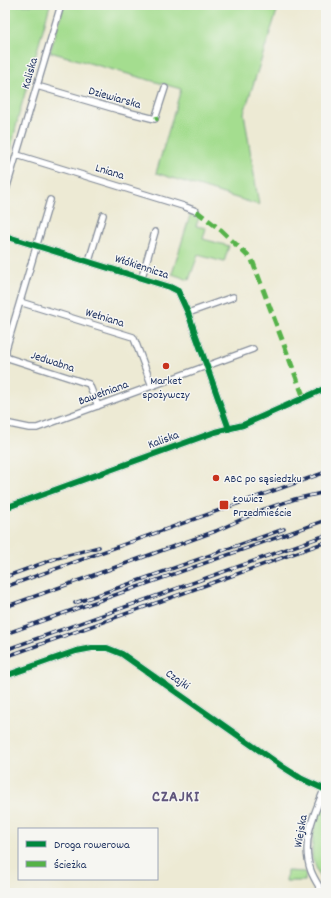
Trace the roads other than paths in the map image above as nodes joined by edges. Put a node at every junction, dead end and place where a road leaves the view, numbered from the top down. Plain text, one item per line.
1 (61, 5) edge
2 (37, 86) junction
3 (165, 88) dead end
4 (17, 154) junction
5 (5, 193) edge
6 (50, 200) dead end
7 (196, 212) dead end
8 (103, 215) dead end
9 (155, 232) dead end
10 (5, 236) edge
11 (36, 245) junction
12 (89, 261) junction
13 (142, 277) junction
14 (233, 297) dead end
15 (20, 302) junction
16 (188, 313) junction
17 (253, 349) dead end
18 (207, 366) junction
19 (152, 386) junction
20 (326, 388) edge
21 (98, 406) junction
22 (5, 423) edge
23 (229, 429) junction
24 (5, 508) edge
25 (5, 676) edge
26 (325, 787) edge
27 (323, 893) edge

1 - 2 street, Kaliska
2 - 3 street, Dziewiarska
2 - 4 street, Kaliska
4 - 5 street, Kaliska
4 - 7 street, Lniana
6 - 11 street
8 - 12 street
9 - 13 street, Włókiennicza
10 - 11 street, Włókiennicza
11 - 12 street, Włókiennicza
11 - 15 street, Jedwabna
12 - 13 street, Włókiennicza
13 - 16 street, Włókiennicza
14 - 16 street
15 - 19 street, Wełniana
15 - 21 street, Jedwabna
16 - 18 street, Włókiennicza
17 - 18 street
18 - 19 street, Bawełniana
18 - 23 street, Włókiennicza
19 - 21 street, Bawełniana
20 - 23 street, Kaliska
21 - 22 street, Bawełniana
23 - 24 street, Kaliska
25 - 26 street, Czajki
26 - 27 street, Wiejska

